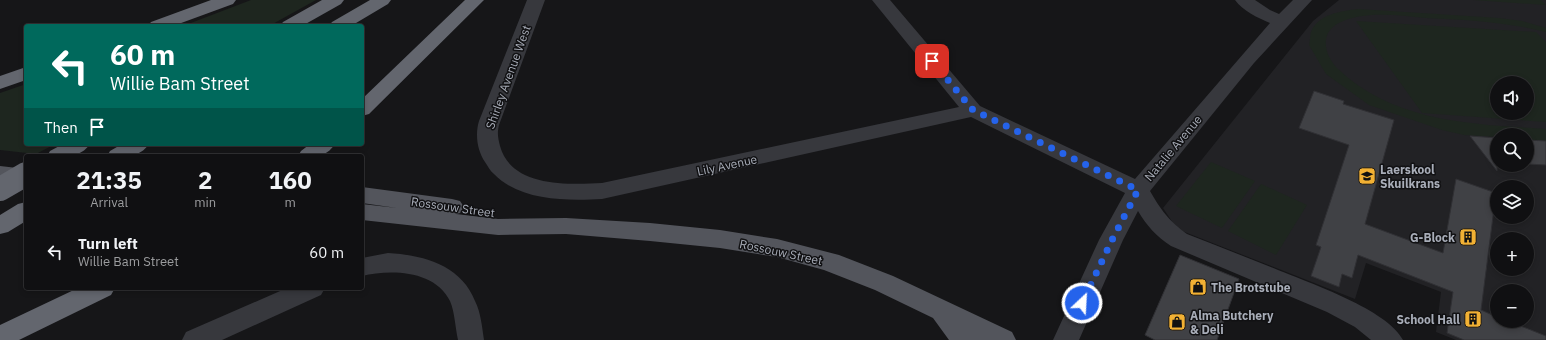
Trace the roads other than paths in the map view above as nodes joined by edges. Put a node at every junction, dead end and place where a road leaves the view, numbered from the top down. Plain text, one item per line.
1 (227, 0) edge
2 (335, 0) edge
3 (382, 0) edge
4 (475, 0) edge
5 (536, 0) edge
6 (881, 0) edge
7 (1244, 0) edge
8 (1304, 0) edge
9 (1281, 21) junction
10 (162, 24) edge
11 (293, 24) edge
12 (341, 24) edge
13 (24, 74) edge
14 (0, 83) edge
15 (364, 108) edge
16 (973, 110) junction
17 (76, 146) edge
18 (135, 146) edge
19 (322, 146) edge
20 (62, 154) edge
21 (121, 154) edge
22 (312, 154) edge
23 (492, 154) joint
24 (0, 158) edge
25 (24, 160) edge
26 (0, 173) edge
27 (24, 175) edge
28 (24, 176) edge
29 (0, 189) edge
30 (1138, 190) junction
31 (364, 196) edge
32 (23, 212) edge
33 (364, 212) edge
34 (0, 226) edge
35 (543, 226) junction
36 (364, 266) edge
37 (98, 290) edge
38 (308, 290) edge
39 (940, 309) junction
40 (0, 336) edge
41 (195, 340) edge
42 (471, 340) edge
43 (963, 340) edge
44 (1003, 340) edge
45 (1066, 340) edge
46 (1390, 340) edge

1 - 10 highway
2 - 11 highway
3 - 12 highway
4 - 15 highway
5 - 23 street, Shirley Avenue West
6 - 16 street
7 - 9 street
8 - 9 street, Natalie Avenue
9 - 30 street, Natalie Avenue
13 - 14 highway
16 - 23 street, Lily Avenue
16 - 30 street
17 - 20 highway
18 - 21 highway
19 - 22 highway
24 - 25 main road
26 - 27 main road
28 - 29 highway, bridge
30 - 45 street, Natalie Avenue
30 - 46 street
31 - 35 main road, Rossouw Street
32 - 34 highway
33 - 35 main road, Rossouw Street
35 - 39 main road, Rossouw Street
36 - 42 street
37 - 40 highway
38 - 41 street
39 - 43 main road
39 - 44 main road, Rossouw Street

